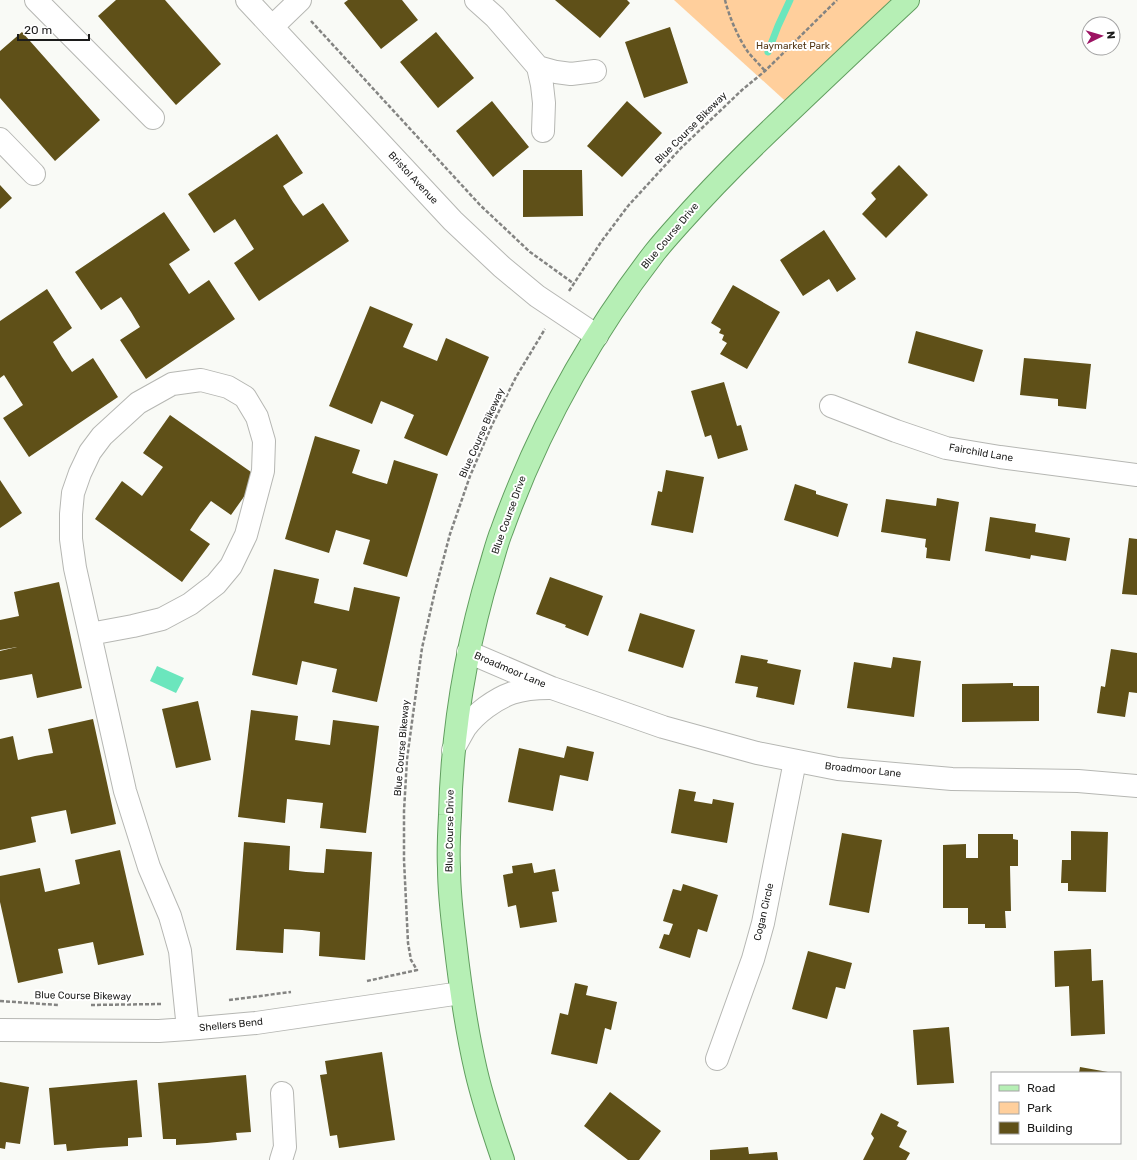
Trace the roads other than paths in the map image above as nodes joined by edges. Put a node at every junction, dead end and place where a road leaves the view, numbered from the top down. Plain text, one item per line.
1 (36, 0) edge
2 (247, 0) edge
3 (476, 0) edge
4 (908, 0) edge
5 (298, 2) edge
6 (272, 27) junction
7 (538, 67) junction
8 (595, 71) dead end
9 (153, 118) dead end
10 (543, 131) dead end
11 (0, 139) edge
12 (34, 174) dead end
13 (596, 336) junction
14 (831, 406) dead end
15 (1137, 475) edge
16 (90, 634) junction
17 (468, 652) junction
18 (552, 688) junction
19 (454, 750) junction
20 (795, 761) junction
21 (1137, 786) edge
22 (461, 993) junction
23 (188, 1029) junction
24 (0, 1030) edge
25 (717, 1059) dead end
26 (282, 1093) dead end
27 (281, 1160) edge
28 (503, 1160) edge

1 - 9 street
2 - 6 street, Bristol Avenue
3 - 7 street
4 - 13 main road, Blue Course Drive
5 - 6 street
6 - 13 street, Bristol Avenue
7 - 8 street
7 - 10 street
11 - 12 street
13 - 17 main road, Blue Course Drive
14 - 15 street, Fairchild Lane
16 - 16 street
16 - 23 street
17 - 18 street, Broadmoor Lane
17 - 19 main road, Blue Course Drive
18 - 19 street, Broadmoor Lane
18 - 20 street, Broadmoor Lane
19 - 22 main road, Blue Course Drive
20 - 21 street, Broadmoor Lane
20 - 25 street, Cogan Circle
22 - 23 street, Shellers Bend
22 - 28 main road, Blue Course Drive
23 - 24 street, Shellers Bend
26 - 27 street

